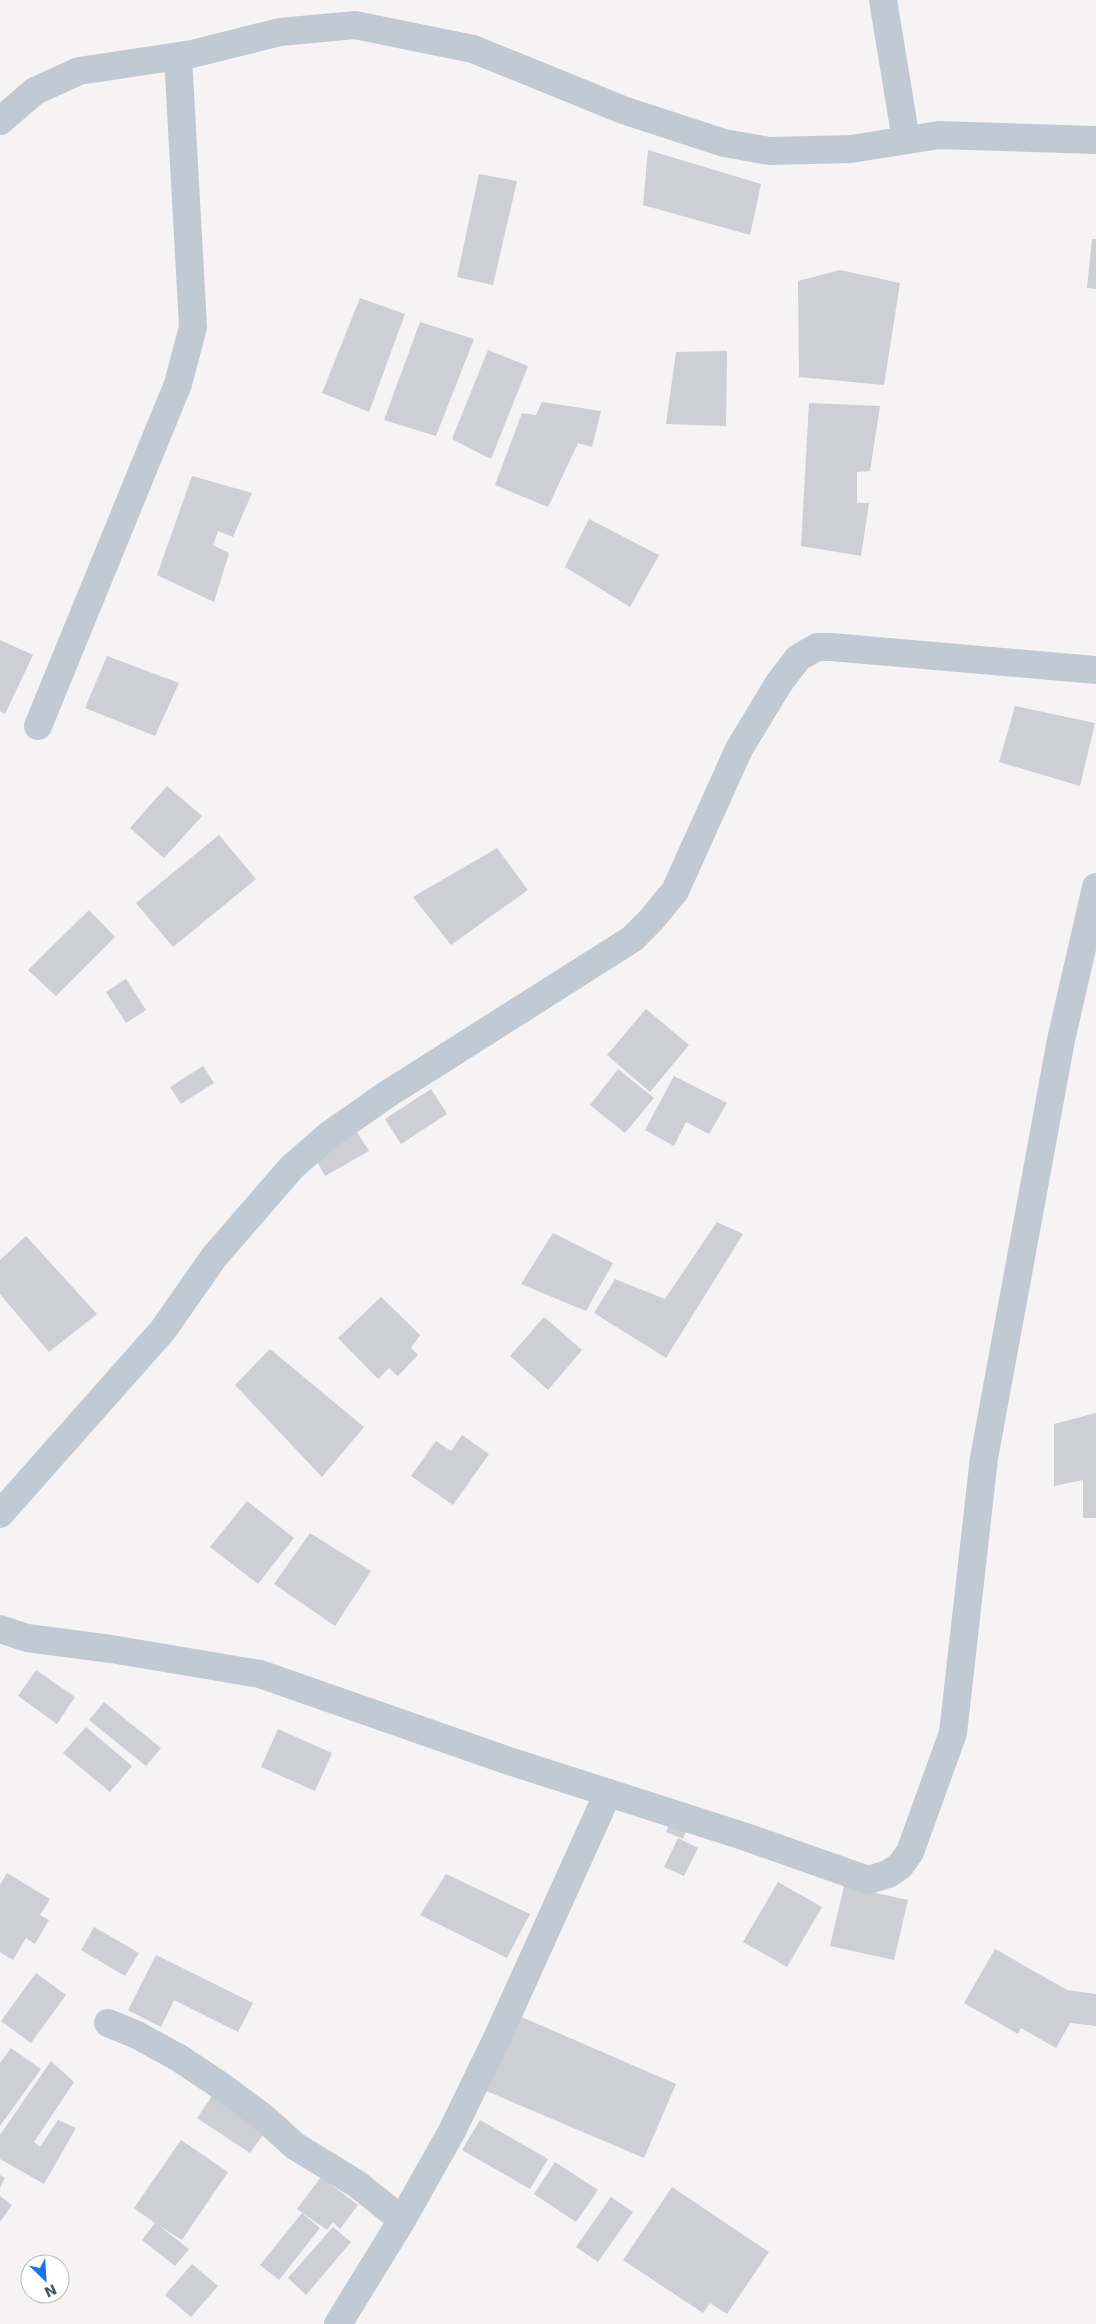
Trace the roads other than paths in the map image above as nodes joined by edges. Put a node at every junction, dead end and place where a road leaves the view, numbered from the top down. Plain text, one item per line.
1 (883, 0) edge
2 (178, 57) junction
3 (0, 121) edge
4 (906, 140) junction
5 (1096, 140) edge
6 (1096, 670) edge
7 (38, 726) dead end
8 (1096, 887) edge
9 (0, 1514) edge
10 (0, 1629) edge
11 (608, 1793) junction
12 (108, 2023) dead end
13 (402, 2220) junction
14 (338, 2324) edge

1 - 4 street
2 - 3 street
2 - 4 street
2 - 7 street
4 - 5 street
6 - 9 street
8 - 11 street
10 - 11 street
11 - 13 street
12 - 13 street
13 - 14 street

